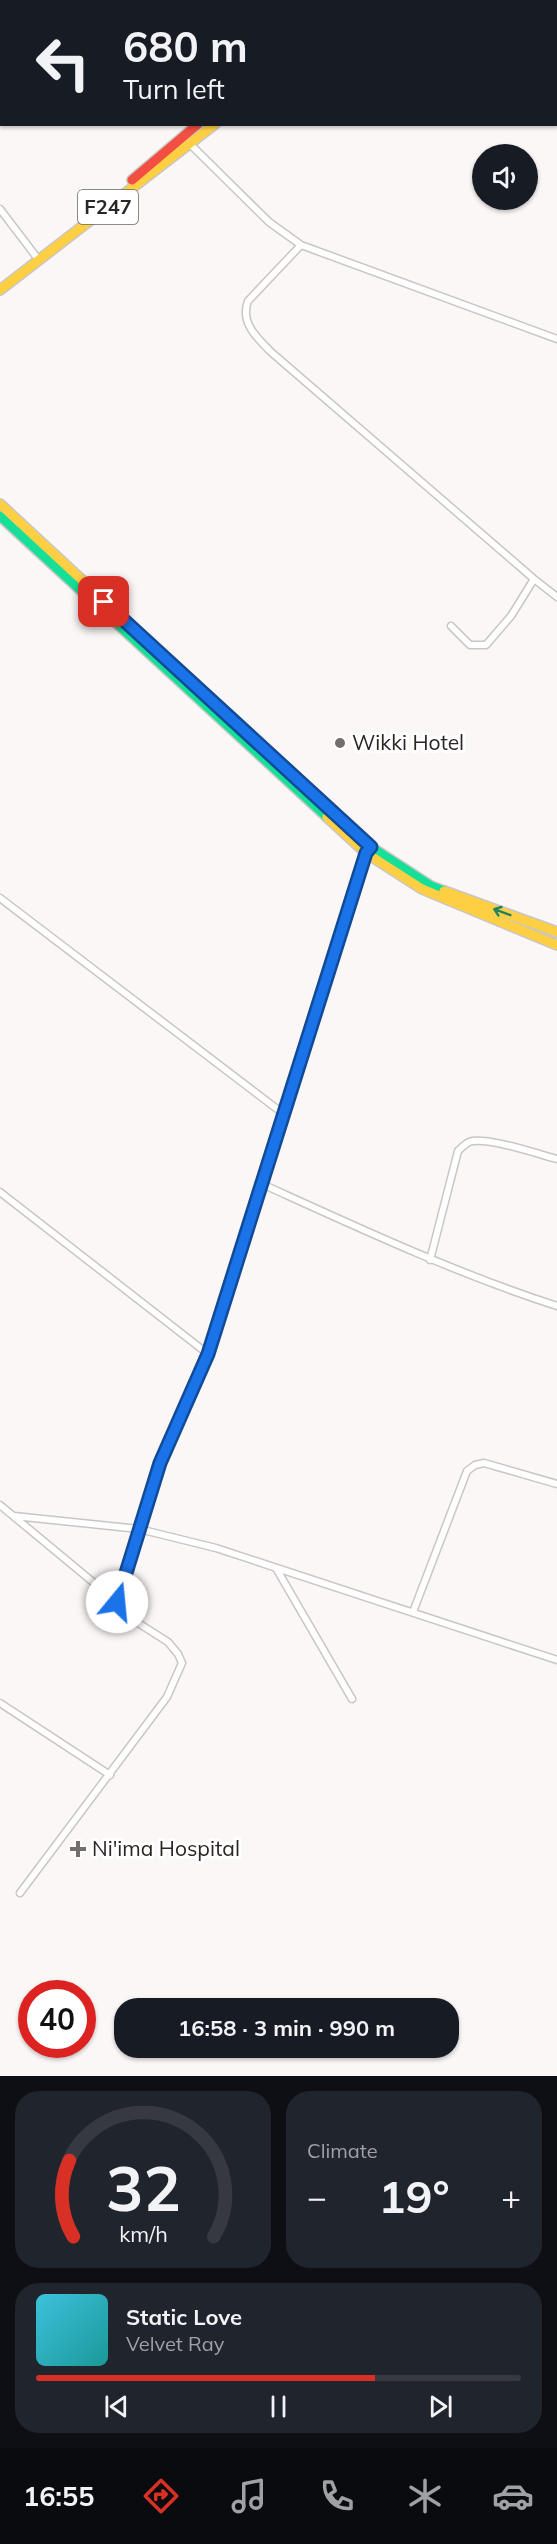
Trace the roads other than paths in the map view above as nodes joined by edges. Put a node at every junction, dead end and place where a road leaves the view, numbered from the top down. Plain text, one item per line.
1 (196, 126) edge
2 (212, 126) edge
3 (190, 144) junction
4 (0, 209) edge
5 (301, 245) junction
6 (38, 259) junction
7 (0, 285) edge
8 (0, 290) edge
9 (557, 339) edge
10 (0, 504) edge
11 (0, 516) edge
12 (534, 579) junction
13 (557, 597) edge
14 (451, 626) dead end
15 (368, 850) junction
16 (0, 898) edge
17 (557, 932) edge
18 (557, 945) edge
19 (285, 1115) junction
20 (557, 1159) edge
21 (262, 1184) junction
22 (0, 1192) edge
23 (430, 1260) junction
24 (557, 1306) edge
25 (208, 1354) junction
26 (557, 1484) edge
27 (0, 1505) edge
28 (14, 1516) junction
29 (139, 1529) junction
30 (276, 1567) junction
31 (117, 1602) junction
32 (413, 1612) junction
33 (557, 1660) edge
34 (352, 1699) dead end
35 (0, 1703) edge
36 (110, 1775) junction
37 (20, 1893) dead end

1 - 6 street, F247
2 - 3 street, F247
3 - 5 street
3 - 8 street, F247
4 - 6 street
5 - 9 street
5 - 12 street
6 - 7 street, F247
10 - 15 street
11 - 15 street
12 - 13 street
12 - 14 street
17 -> 15 street
15 - 18 street
15 - 19 street
16 - 19 street
19 - 21 street
20 - 23 street
21 - 23 street
21 - 25 street
22 - 25 street
23 - 24 street
25 - 29 street
26 - 32 street
27 - 28 street
28 - 29 street
28 - 31 street
29 - 30 street
29 - 31 street
30 - 32 street
30 - 34 street
31 - 36 street
32 - 33 street
35 - 36 street
36 - 37 street

